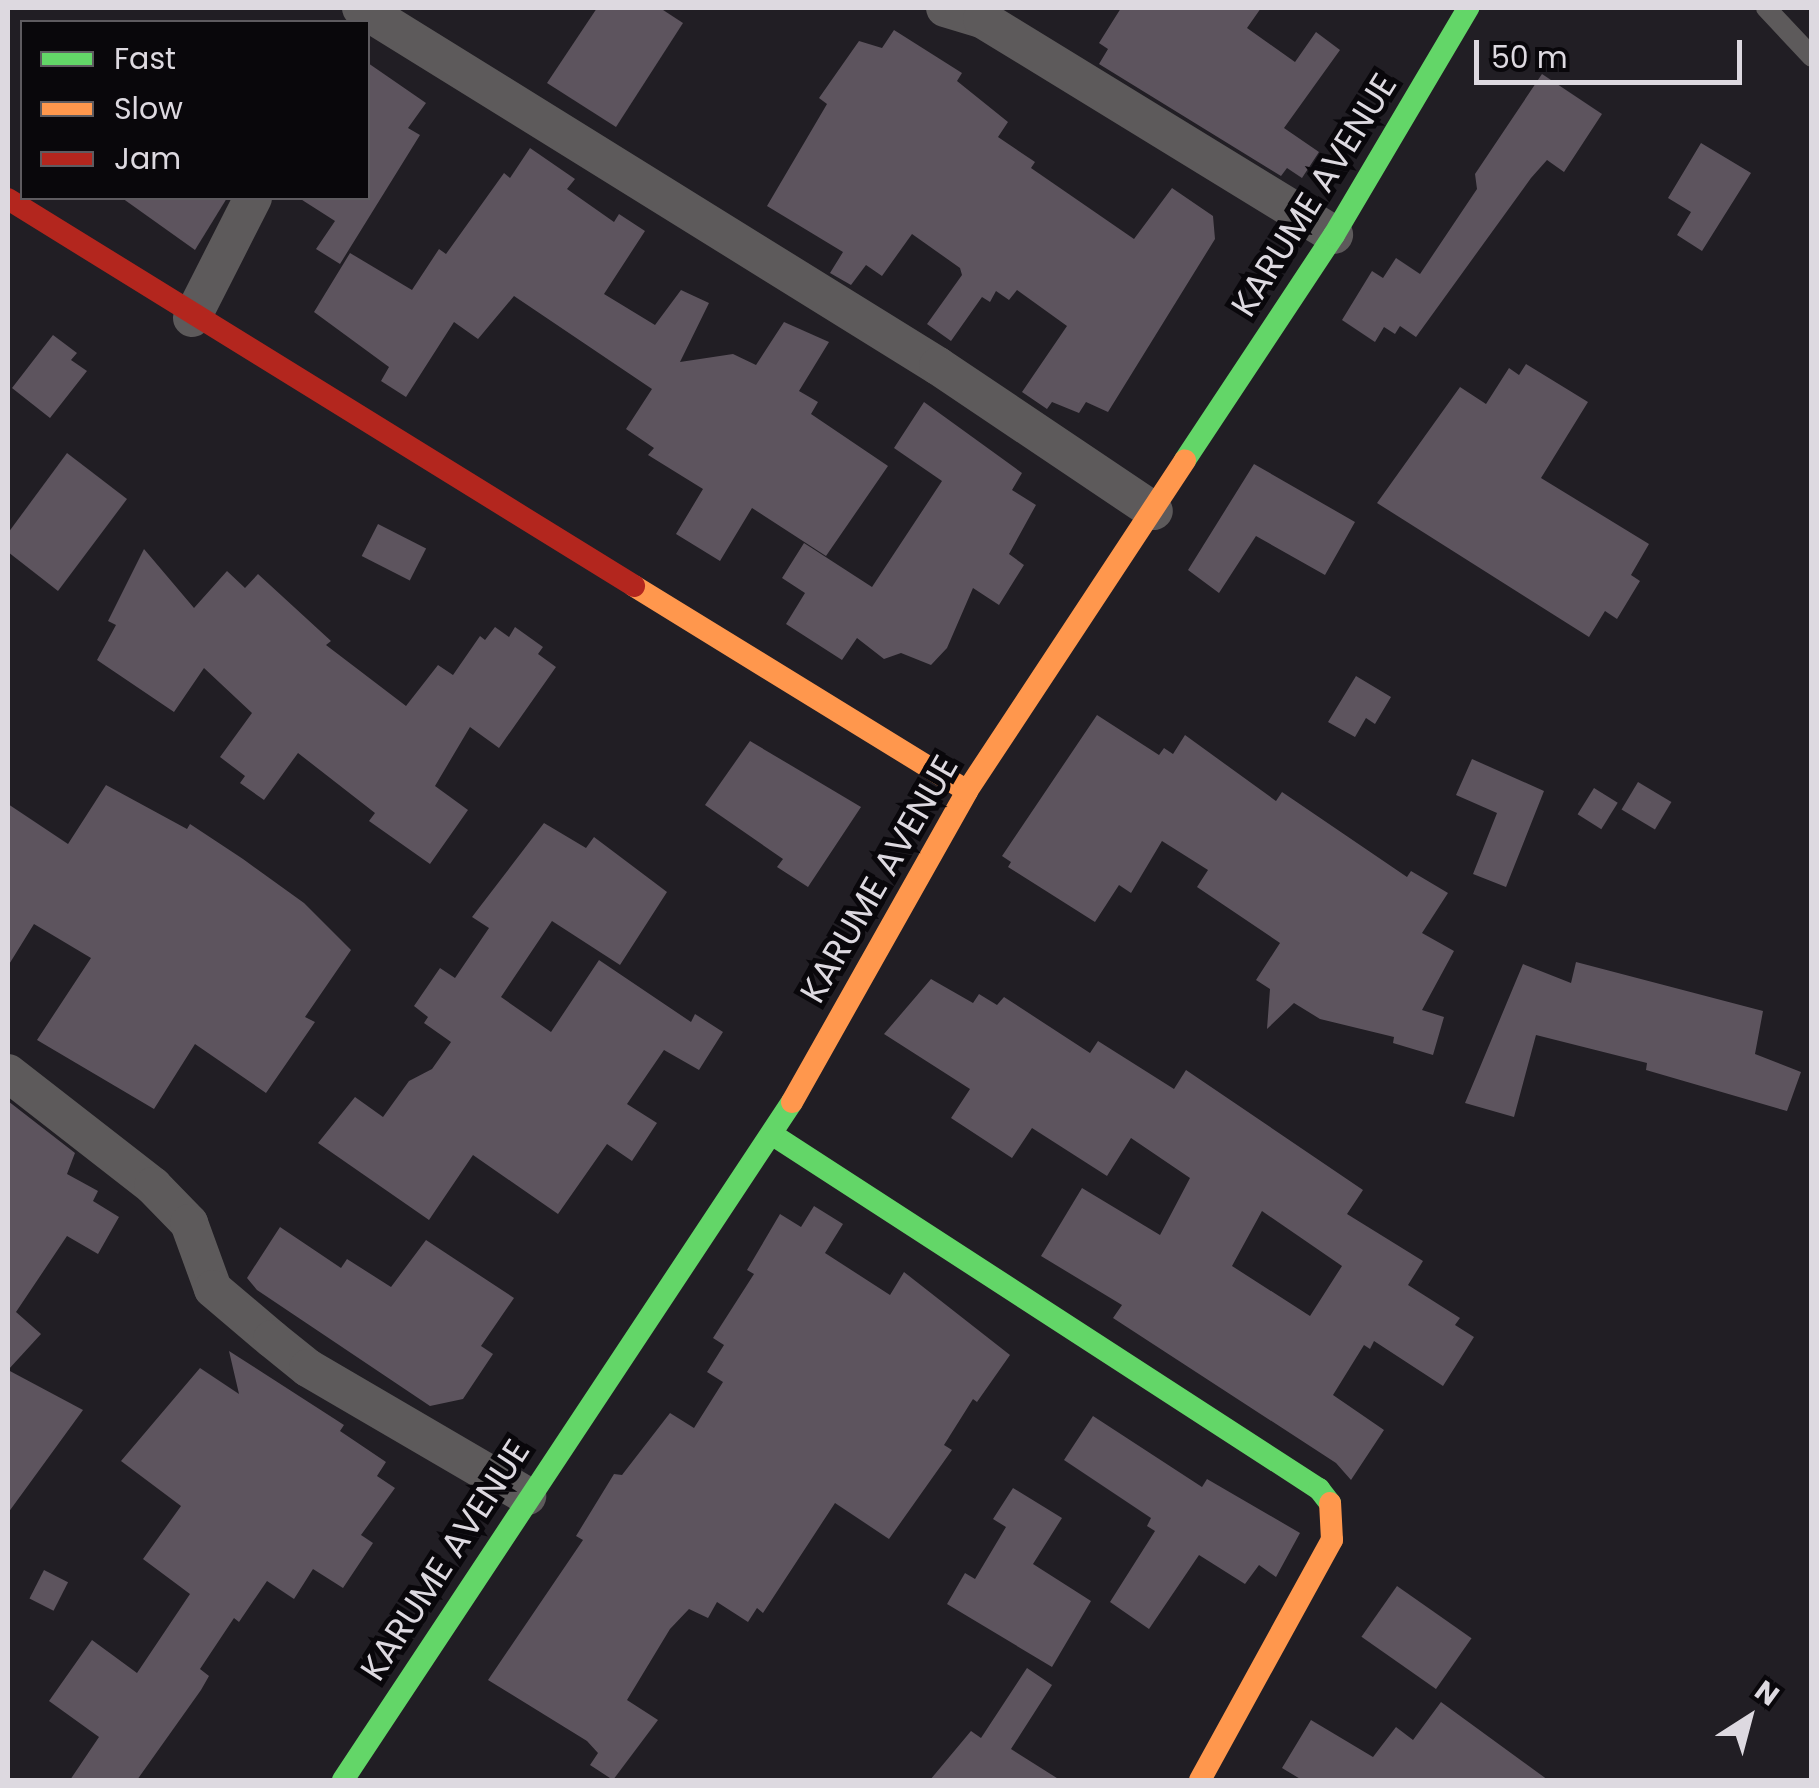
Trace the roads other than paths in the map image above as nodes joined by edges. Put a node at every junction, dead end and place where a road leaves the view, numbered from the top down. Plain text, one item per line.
1 (945, 8) edge
2 (1468, 8) edge
3 (1766, 8) edge
4 (362, 12) edge
5 (985, 13) edge
6 (1812, 57) edge
7 (8, 199) edge
8 (252, 200) edge
9 (1334, 235) junction
10 (192, 318) junction
11 (1154, 511) junction
12 (967, 792) junction
13 (8, 1072) edge
14 (773, 1135) junction
15 (526, 1496) junction
16 (344, 1780) edge
17 (1200, 1780) edge

1 - 5 street
2 - 9 main road, KARUME AVENUE
3 - 6 lane
4 - 11 street
5 - 9 street
7 - 10 main road
8 - 10 street
9 - 11 main road, KARUME AVENUE
10 - 12 main road
11 - 12 main road, KARUME AVENUE
12 - 14 main road, KARUME AVENUE
13 - 15 street
14 - 15 main road, KARUME AVENUE
14 - 17 main road
15 - 16 main road, KARUME AVENUE

